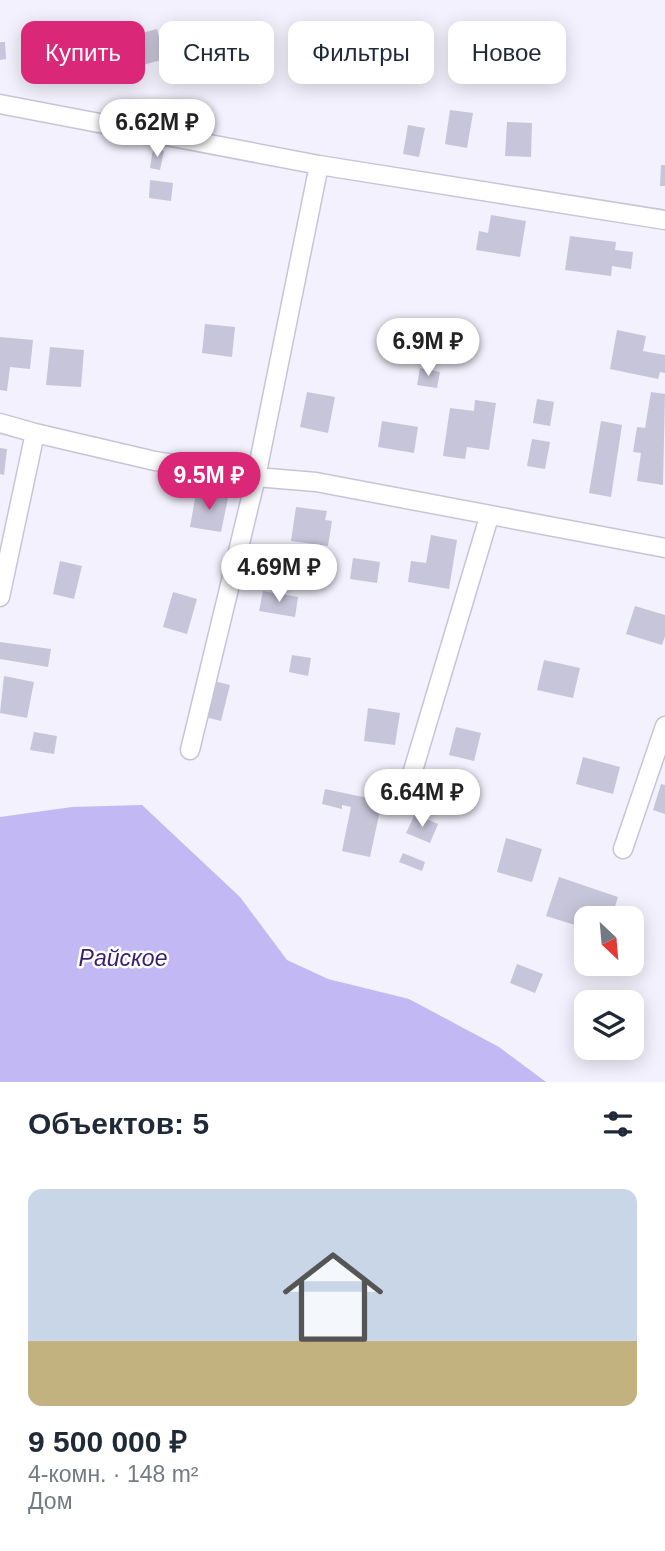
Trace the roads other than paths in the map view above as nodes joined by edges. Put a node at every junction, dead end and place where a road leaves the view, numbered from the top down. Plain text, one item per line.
1 (0, 104) edge
2 (319, 165) junction
3 (665, 220) edge
4 (0, 423) edge
5 (35, 433) junction
6 (256, 477) junction
7 (489, 517) junction
8 (665, 548) edge
9 (0, 597) edge
10 (665, 726) edge
11 (190, 750) dead end
12 (412, 774) dead end
13 (623, 849) dead end

1 - 2 street
2 - 3 street
2 - 6 street
4 - 5 street
5 - 6 street
5 - 9 street
6 - 7 street
6 - 11 street
7 - 8 street
7 - 12 street
10 - 13 street

